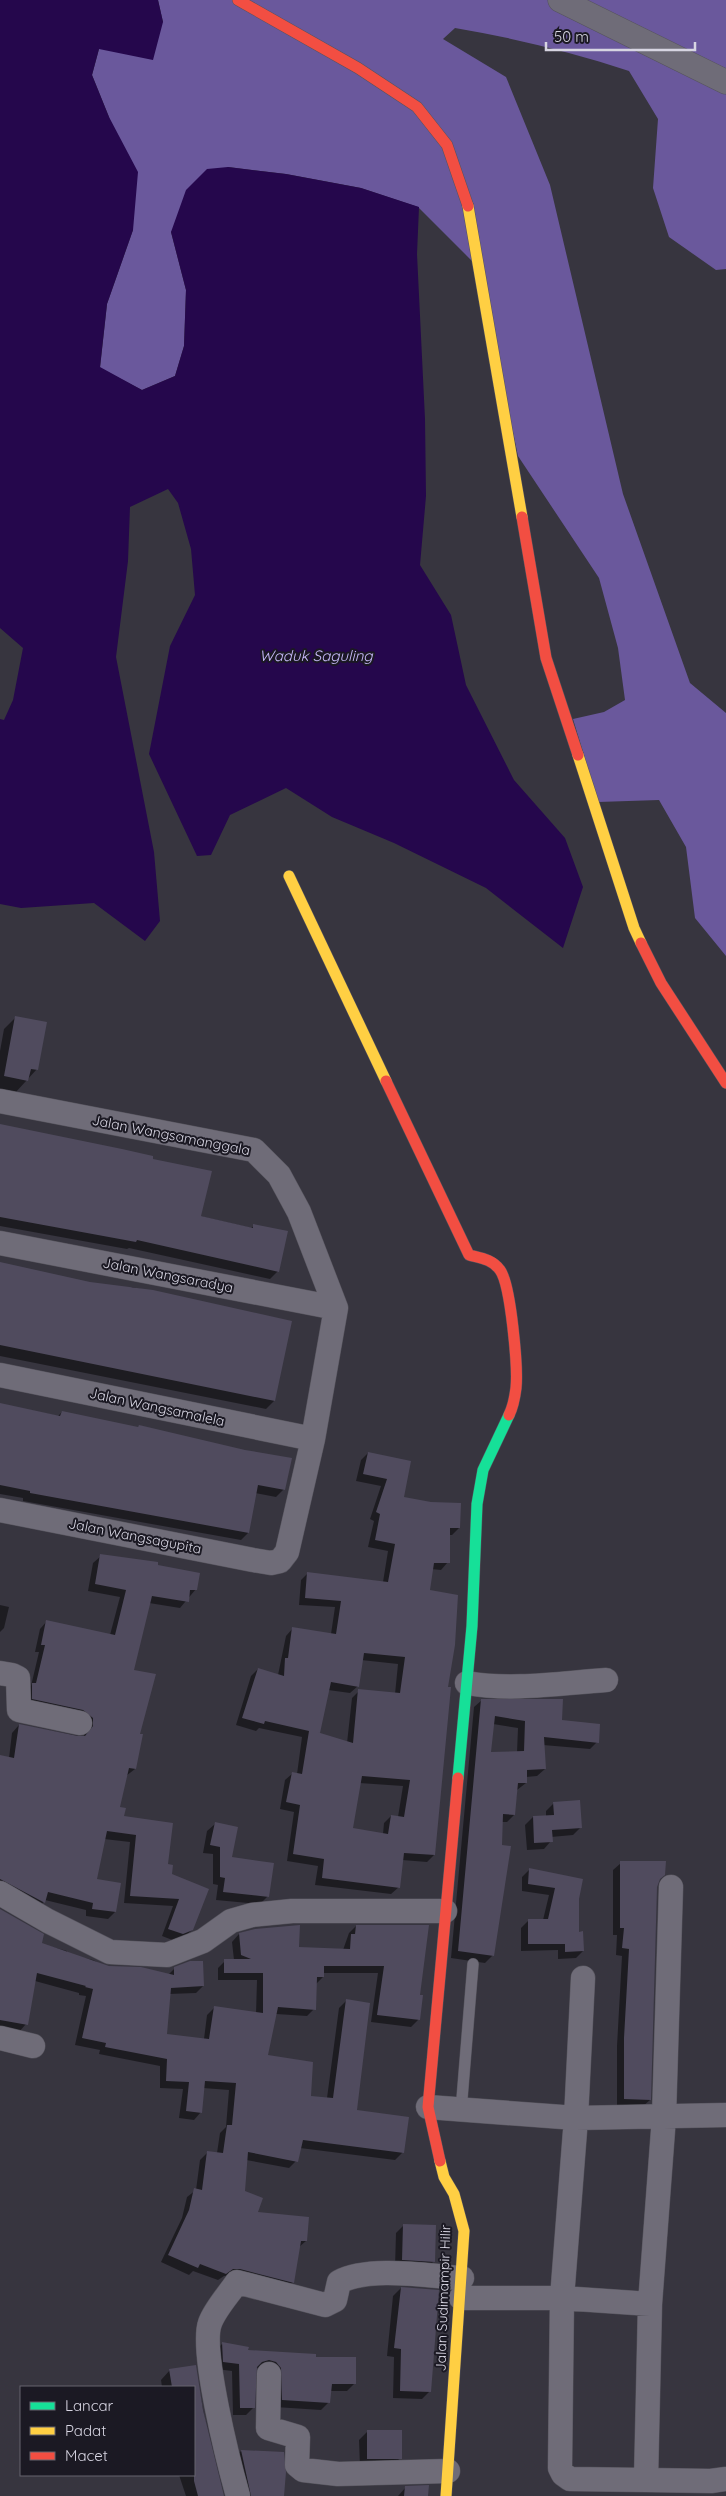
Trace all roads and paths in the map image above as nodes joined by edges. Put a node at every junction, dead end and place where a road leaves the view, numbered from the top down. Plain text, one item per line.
1 (238, 0) edge
2 (560, 0) edge
3 (726, 82) edge
4 (289, 876) dead end
5 (726, 1083) edge
6 (0, 1101) edge
7 (0, 1243) edge
8 (336, 1308) junction
9 (0, 1375) edge
10 (313, 1439) junction
11 (0, 1510) edge
12 (0, 1673) edge
13 (606, 1680) dead end
14 (467, 1683) junction
15 (80, 1723) dead end
16 (671, 1887) dead end
17 (0, 1892) edge
18 (445, 1911) junction
19 (473, 1964) dead end
20 (583, 1978) dead end
21 (0, 2038) edge
22 (33, 2046) dead end
23 (428, 2107) junction
24 (461, 2111) junction
25 (726, 2115) edge
26 (664, 2117) junction
27 (576, 2118) junction
28 (461, 2288) junction
29 (562, 2298) junction
30 (650, 2304) junction
31 (269, 2374) dead end
32 (448, 2472) junction
33 (726, 2479) edge
34 (646, 2480) junction
35 (238, 2496) edge
36 (446, 2496) edge

1 - 5 street
2 - 3 street
4 - 14 street, Jalan Sudimampir Hilir
6 - 8 street, Jalan Wangsamanggala
7 - 8 street, Jalan Wangsaradya
8 - 10 street
9 - 10 street, Jalan Wangsamalela
10 - 11 street, Jalan Wangsagupita
12 - 15 street
13 - 14 street
14 - 18 street, Jalan Sudimampir Hilir
16 - 26 street
17 - 18 street
18 - 23 street, Jalan Sudimampir Hilir
19 - 24 lane
20 - 27 street
21 - 22 street
23 - 24 street
23 - 28 street, Jalan Sudimampir Hilir
24 - 27 street
25 - 26 street
26 - 27 street
26 - 30 street
27 - 29 street
28 - 29 street
28 - 32 street, Jalan Sudimampir Hilir
28 - 35 street
29 - 30 street
29 - 34 street
30 - 34 street
31 - 32 street
32 - 36 street, Jalan Sudimampir Hilir
33 - 34 street

